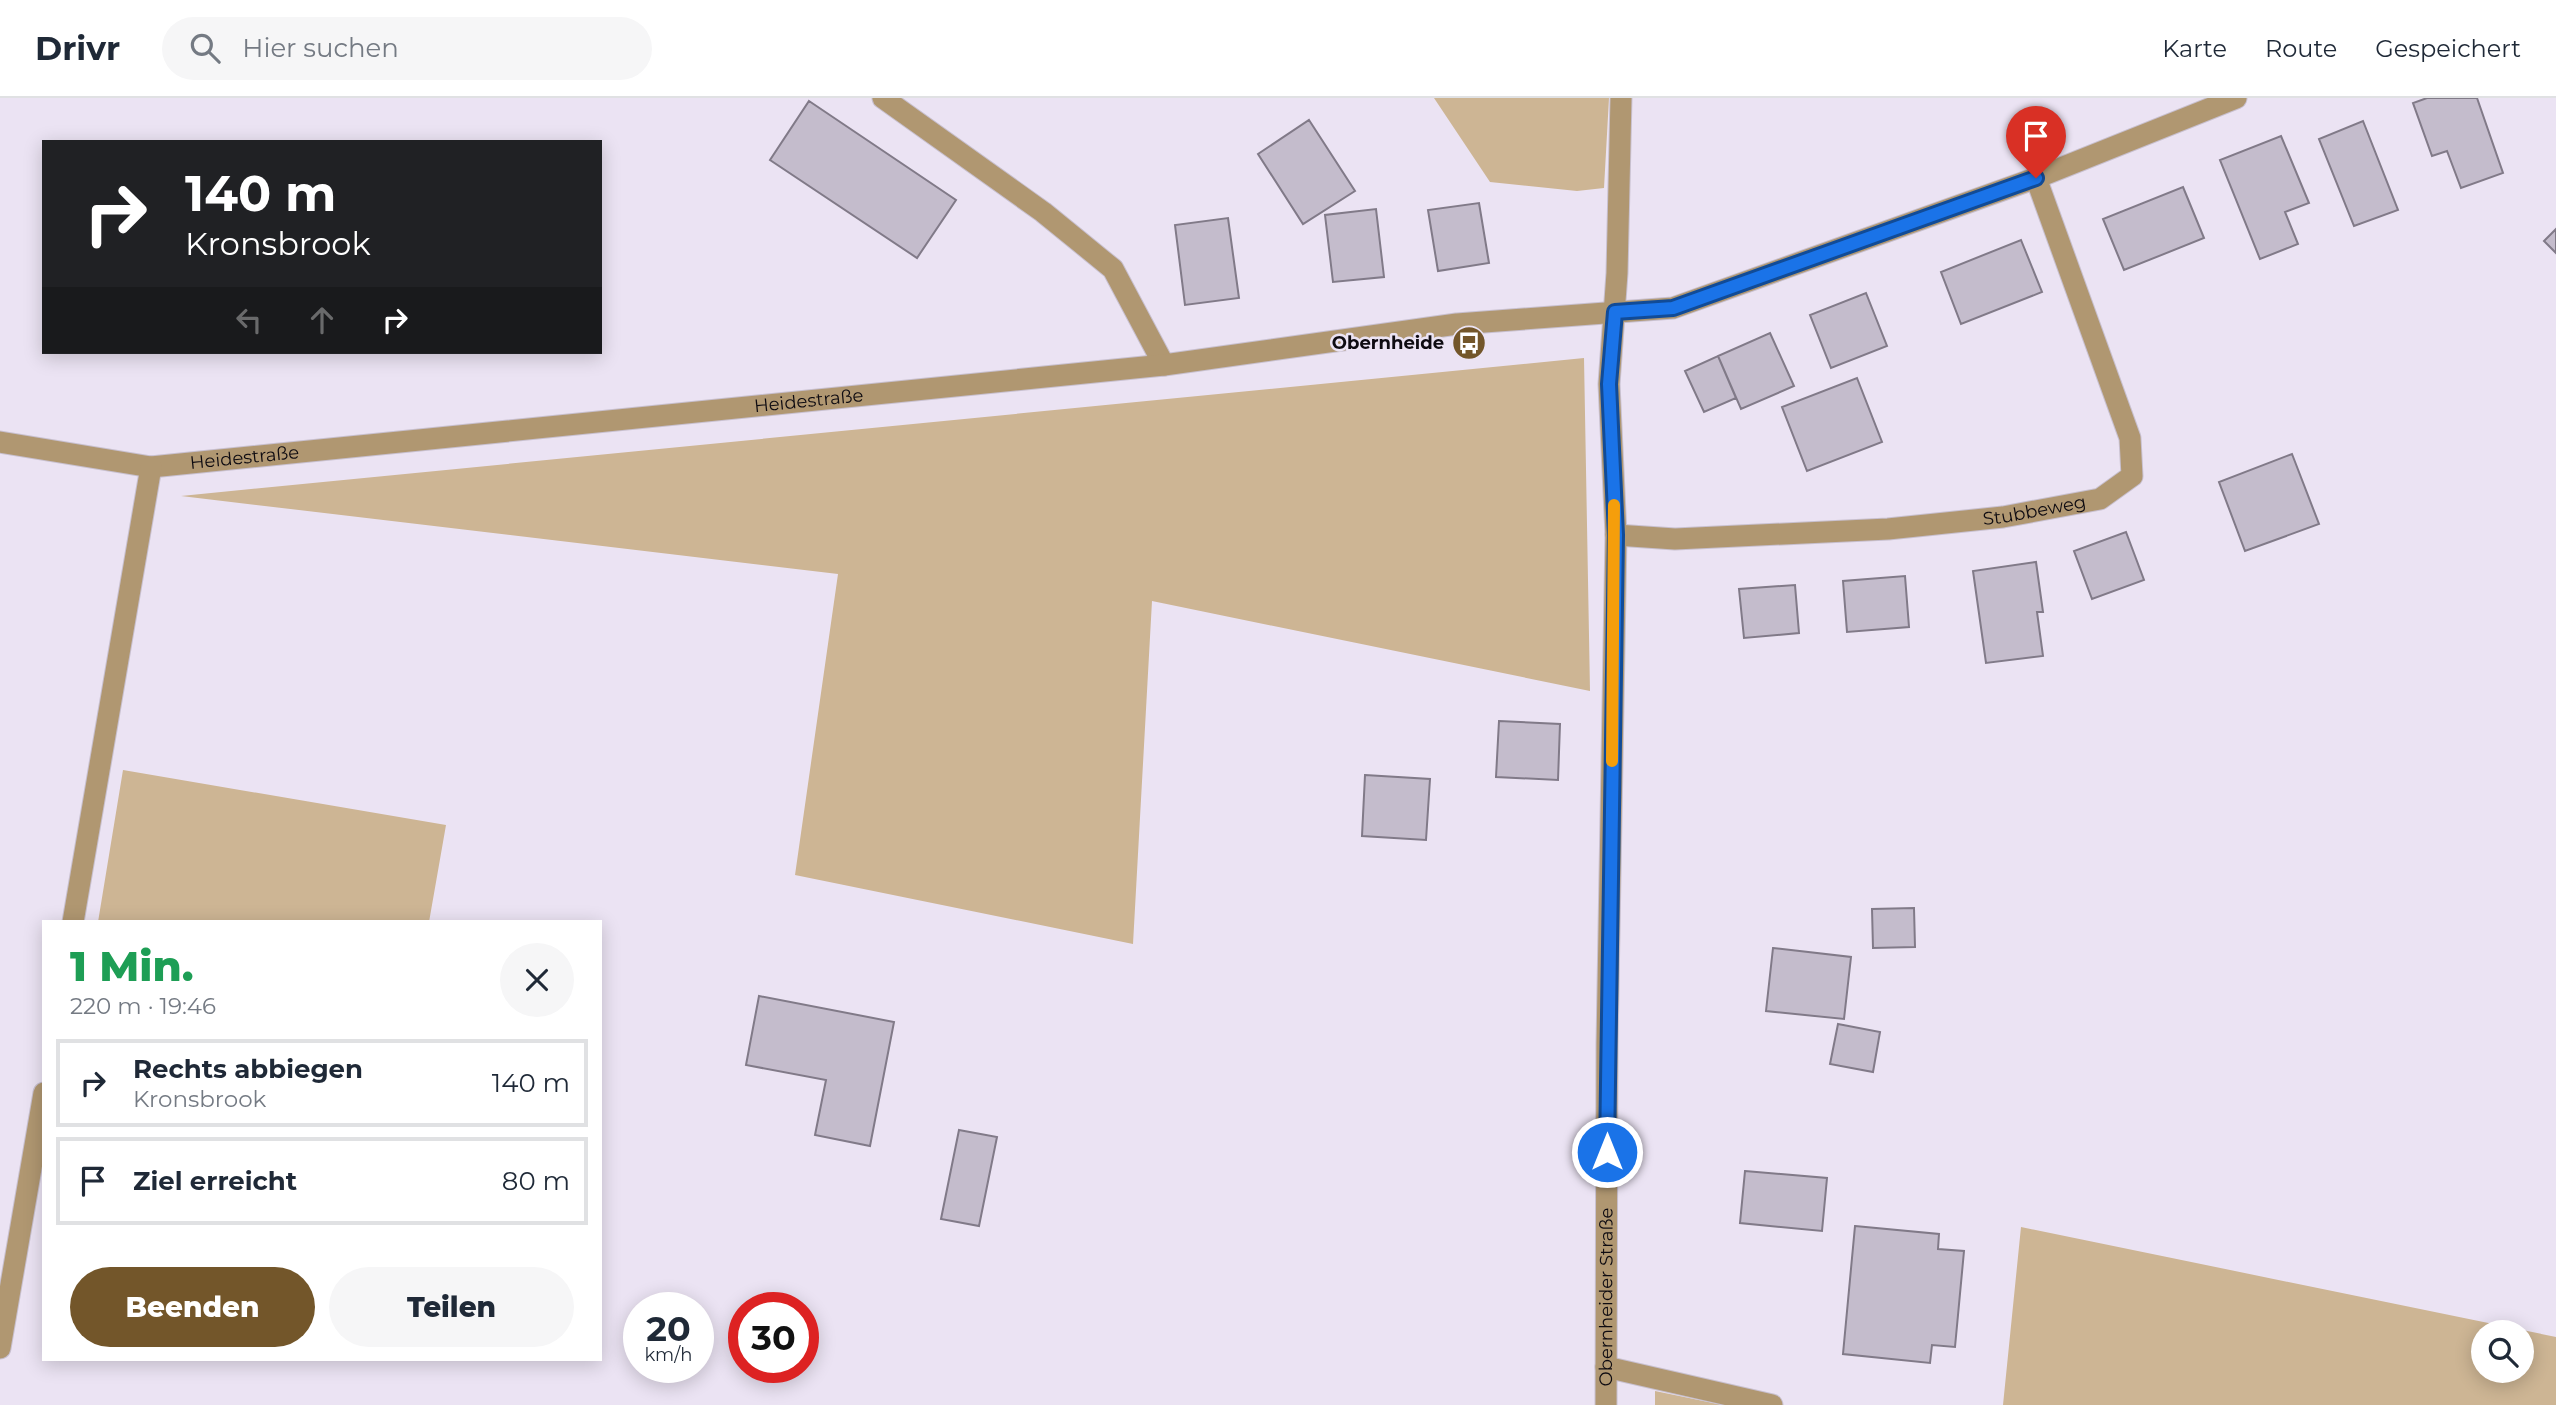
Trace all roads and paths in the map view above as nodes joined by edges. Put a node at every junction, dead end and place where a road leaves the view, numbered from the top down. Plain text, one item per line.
1 (883, 98) edge
2 (1620, 98) edge
3 (2236, 98) edge
4 (2036, 178) junction
5 (1615, 312) junction
6 (1164, 365) junction
7 (0, 442) edge
8 (151, 467) junction
9 (1616, 535) junction
10 (73, 920) edge
11 (42, 1105) edge
12 (0, 1348) edge
13 (1606, 1367) junction
14 (1606, 1405) edge
15 (1772, 1405) edge

1 - 6 street
2 - 5 street, Obernheider Straße
3 - 4 street, Heidestraße
4 - 5 street, Heidestraße
4 - 9 street, Stubbeweg
5 - 6 street, Heidestraße
5 - 9 street, Obernheider Straße
6 - 8 street, Heidestraße
7 - 8 street, Heidestraße
8 - 10 street
9 - 13 street, Obernheider Straße
11 - 12 street
13 - 14 street, Obernheider Straße
13 - 15 street

